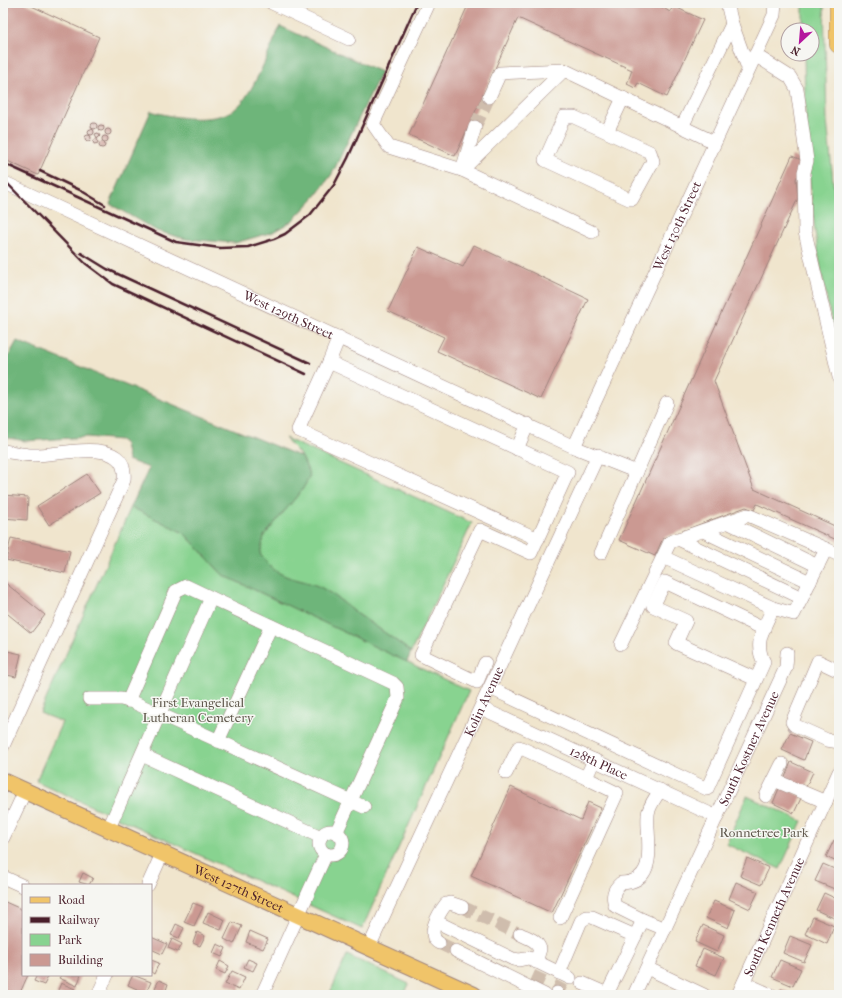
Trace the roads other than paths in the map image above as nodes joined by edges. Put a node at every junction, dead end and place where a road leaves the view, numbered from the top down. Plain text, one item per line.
1 (272, 3) edge
2 (429, 3) edge
3 (727, 3) edge
4 (775, 3) edge
5 (839, 3) edge
6 (732, 24) junction
7 (349, 39) dead end
8 (839, 44) edge
9 (755, 55) junction
10 (748, 68) junction
11 (564, 70) junction
12 (489, 97) tunnel mouth
13 (623, 98) junction
14 (682, 126) junction
15 (475, 127) tunnel mouth
16 (607, 132) junction
17 (714, 142) junction
18 (462, 170) junction
19 (3, 182) edge
20 (592, 232) dead end
21 (339, 337) junction
22 (328, 362) junction
23 (839, 377) edge
24 (667, 403) dead end
25 (528, 424) junction
26 (574, 447) junction
27 (518, 449) junction
28 (3, 451) edge
29 (598, 455) junction
30 (637, 472) junction
31 (727, 522) junction
32 (703, 531) junction
33 (538, 539) junction
34 (678, 539) junction
35 (826, 549) junction
36 (601, 553) dead end
37 (839, 555) edge
38 (663, 557) junction
39 (818, 566) junction
40 (810, 582) junction
41 (211, 598) junction
42 (802, 598) junction
43 (773, 608) junction
44 (272, 626) junction
45 (764, 629) junction
46 (621, 644) dead end
47 (788, 653) dead end
48 (485, 664) dead end
49 (839, 671) edge
50 (751, 677) dead end
51 (490, 688) junction
52 (89, 699) dead end
53 (128, 701) junction
54 (481, 708) junction
55 (160, 714) junction
56 (218, 741) junction
57 (833, 741) edge
58 (3, 746) edge
59 (142, 755) junction
60 (594, 760) junction
61 (782, 764) dead end
62 (839, 772) edge
63 (506, 774) dead end
64 (586, 778) junction
65 (774, 780) junction
66 (3, 781) edge
67 (707, 789) junction
68 (660, 790) junction
69 (25, 791) junction
70 (766, 796) dead end
71 (351, 801) junction
72 (826, 802) junction
73 (364, 807) dead end
74 (698, 808) junction
75 (717, 817) junction
76 (108, 830) junction
77 (336, 833) junction
78 (321, 837) junction
79 (3, 838) edge
80 (162, 854) junction
81 (326, 854) junction
82 (3, 877) edge
83 (148, 884) edge
84 (22, 886) edge
85 (462, 907) tunnel mouth
86 (298, 916) junction
87 (560, 918) dead end
88 (643, 920) junction
89 (437, 922) junction
90 (665, 929) junction
91 (520, 934) tunnel mouth
92 (635, 936) junction
93 (439, 943) dead end
94 (369, 948) junction
95 (456, 951) tunnel mouth
96 (513, 959) junction
97 (647, 968) junction
98 (107, 976) edge
99 (505, 976) junction
100 (558, 982) edge
101 (744, 983) junction
102 (98, 995) edge
103 (262, 995) edge
104 (474, 995) edge
105 (608, 995) edge
106 (634, 995) edge
107 (704, 995) edge
108 (738, 995) edge
109 (771, 995) edge

1 - 7 street
2 - 18 street
3 - 6 street
4 - 9 street, West 130th Street
5 - 8 highway
6 - 10 street
6 - 14 street
9 - 10 street, West 130th Street
9 - 23 street
10 - 17 street, West 130th Street
11 - 12 street
11 - 13 street
11 - 18 street
13 - 14 street
13 - 16 street
14 - 17 street
15 - 18 street
16 - 16 street
17 - 26 street, West 130th Street
18 - 20 street
19 - 21 street, West 129th Street
21 - 22 street
21 - 25 street, West 129th Street
22 - 27 street
22 - 33 street
24 - 30 street
25 - 26 street, West 129th Street
25 - 27 street
26 - 29 street, West 129th Street
27 - 33 street
28 - 58 street
29 - 30 street, West 129th Street
29 - 51 street, Kolin Avenue
30 - 36 street
31 - 32 street
31 - 35 street
31 - 39 street
32 - 34 street
32 - 40 street
33 - 48 street
34 - 38 street
34 - 42 street
35 - 37 street
35 - 39 street
38 - 43 street
38 - 46 street
39 - 40 street
40 - 42 street
41 - 44 street
41 - 53 street
41 - 55 street
42 - 43 street
43 - 45 street
44 - 56 street
44 - 71 street
45 - 50 street
45 - 67 street
47 - 75 street, South Kostner Avenue
49 - 57 street
51 - 54 street, Kolin Avenue
51 - 67 street
52 - 53 street
53 - 55 street
54 - 60 street, 128th Place
54 - 94 street, Kolin Avenue
55 - 56 street
55 - 59 street
56 - 71 street
59 - 76 street
59 - 78 street
60 - 64 street
60 - 68 street, 128th Place
61 - 65 street
62 - 72 street, South Kenneth Avenue
63 - 64 street
64 - 87 street
65 - 70 street
65 - 72 street
66 - 69 main road, West 127th Street
67 - 74 street
68 - 74 street, 128th Place
68 - 88 street
69 - 76 main road, West 127th Street
69 - 79 street
71 - 73 street
71 - 77 street
72 - 101 street, South Kenneth Avenue
74 - 75 street, 128th Place
75 - 90 street, South Kostner Avenue
76 - 80 main road, West 127th Street
77 - 78 street
77 - 81 street
78 - 81 street
80 - 83 street
80 - 86 main road, West 127th Street
81 - 86 street
82 - 84 street
85 - 89 street
86 - 94 main road, West 127th Street
86 - 103 street
88 - 90 street
88 - 92 street
89 - 93 street
89 - 96 street
90 - 97 street, South Kostner Avenue
91 - 100 street
92 - 100 street
92 - 105 street
94 - 104 main road, West 127th Street
95 - 99 street
96 - 99 street
96 - 100 street
97 - 106 street, South Kostner Avenue
97 - 107 street
98 - 102 street
99 - 100 street
100 - 105 street
101 - 108 street, South Kenneth Avenue
101 - 109 street

